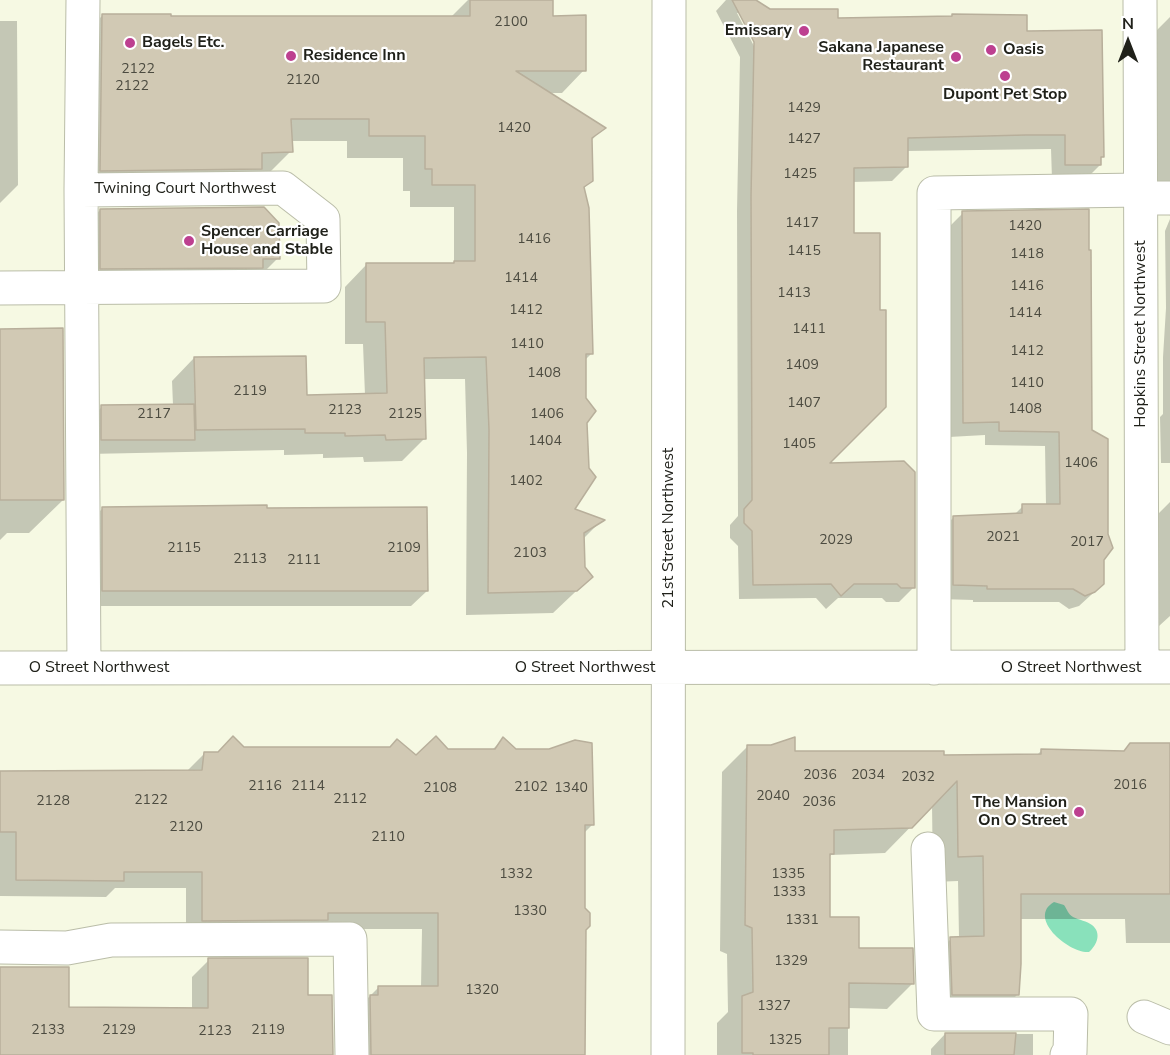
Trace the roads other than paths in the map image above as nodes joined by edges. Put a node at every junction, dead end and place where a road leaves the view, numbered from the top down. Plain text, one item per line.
1 (83, 0) edge
2 (669, 0) edge
3 (1140, 0) edge
4 (81, 190) junction
5 (1150, 195) edge
6 (0, 288) edge
7 (81, 288) junction
8 (1156, 667) edge
9 (0, 668) edge
10 (84, 668) junction
11 (668, 668) junction
12 (934, 668) junction
13 (928, 849) dead end
14 (0, 947) edge
15 (352, 1055) edge
16 (668, 1055) edge
17 (1067, 1055) edge

1 - 4 street, Twining Court Northwest
2 - 11 street, 21st Street Northwest
3 - 5 street, Hopkins Street Northwest
4 - 7 street
4 - 7 street, Twining Court Northwest
5 - 8 street, Hopkins Street Northwest
5 - 12 street
6 - 7 street
7 - 10 street
8 - 12 street, O Street Northwest
9 - 10 street, O Street Northwest
10 - 11 street, O Street Northwest
11 - 12 street, O Street Northwest
11 - 16 street, 21st Street Northwest
13 - 17 street
14 - 15 street

